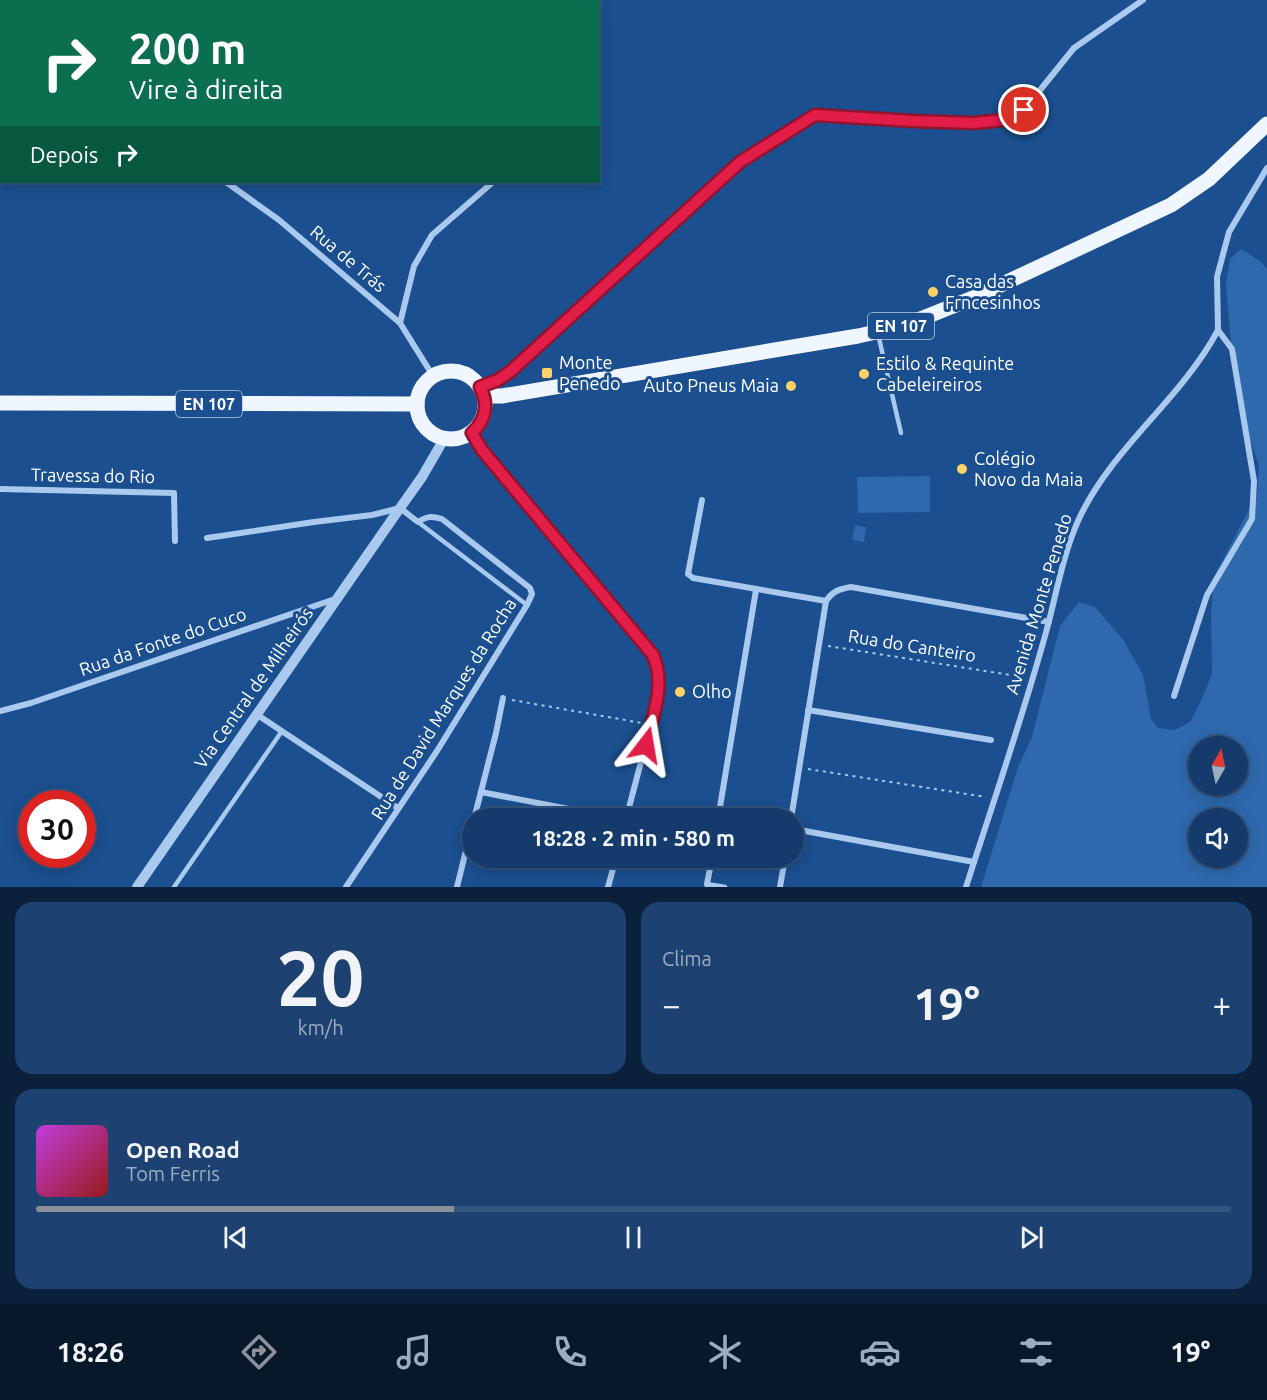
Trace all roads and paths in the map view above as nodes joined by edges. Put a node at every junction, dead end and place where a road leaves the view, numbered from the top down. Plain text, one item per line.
1 (1143, 0) edge
2 (1267, 124) edge
3 (1267, 168) edge
4 (227, 183) edge
5 (492, 183) edge
6 (400, 323) junction
7 (1218, 330) junction
8 (877, 332) junction
9 (433, 376) junction
10 (482, 392) junction
11 (0, 403) edge
12 (417, 404) junction
13 (472, 433) junction
14 (901, 433) dead end
15 (444, 439) junction
16 (0, 489) edge
17 (702, 500) dead end
18 (400, 508) junction
19 (418, 522) junction
20 (207, 538) dead end
21 (175, 541) dead end
22 (756, 590) junction
23 (336, 599) junction
24 (826, 601) junction
25 (527, 605) junction
26 (1049, 622) junction
27 (819, 645) junction
28 (1033, 678) junction
29 (1174, 696) dead end
30 (503, 698) joint
31 (808, 710) junction
32 (0, 711) edge
33 (256, 714) junction
34 (651, 725) junction
35 (282, 731) junction
36 (991, 740) dead end
37 (799, 768) junction
38 (481, 792) junction
39 (994, 798) junction
40 (398, 808) junction
41 (477, 808) edge
42 (564, 808) edge
43 (629, 808) edge
44 (720, 808) edge
45 (793, 808) edge
46 (804, 831) edge
47 (974, 862) junction
48 (462, 867) edge
49 (613, 868) edge
50 (710, 868) edge
51 (783, 868) edge
52 (707, 885) edge
53 (136, 887) edge
54 (174, 887) edge
55 (346, 887) edge
56 (457, 887) edge
57 (608, 887) edge
58 (725, 887) edge
59 (780, 887) edge
60 (966, 887) edge

1 - 10 street
2 - 8 main road, EN 107
3 - 7 street
4 - 6 street, Rua de Trás
5 - 6 street
6 - 9 street, Rua de Trás
7 - 26 street, Avenida Monte Penedo
7 - 29 street
8 - 10 main road, EN 107
8 - 14 lane
9 - 10 main road
9 - 12 main road
10 - 13 main road
11 - 12 main road, EN 107
12 - 15 main road
13 - 15 main road
13 - 34 street
15 - 18 street, Via Central de Milheirós
16 - 21 street, Travessa do Rio
17 - 22 street
18 - 19 street
18 - 20 street
18 - 23 street, Via Central de Milheirós
19 - 25 lane
19 - 25 street, Rua de David Marques da Rocha
22 - 24 street
22 - 44 street
23 - 32 street, Rua da Fonte do Cuco
23 - 33 street, Via Central de Milheirós
24 - 26 street
24 - 27 street
25 - 40 street, Rua de David Marques da Rocha
26 - 28 street, Avenida Monte Penedo
27 - 28 path, Rua do Canteiro
27 - 31 street
28 - 39 street, Avenida Monte Penedo
30 - 34 path
30 - 38 street
31 - 36 street
31 - 37 street
33 - 35 street
33 - 53 street, Via Central de Milheirós
34 - 43 street
35 - 40 street
35 - 54 lane
37 - 39 path
37 - 45 street
38 - 41 street
38 - 42 street
39 - 47 street, Avenida Monte Penedo
40 - 55 street, Rua de David Marques da Rocha
46 - 47 street
47 - 60 street, Avenida Monte Penedo
48 - 56 street
49 - 57 street
50 - 52 street
51 - 59 street
52 - 58 lane

